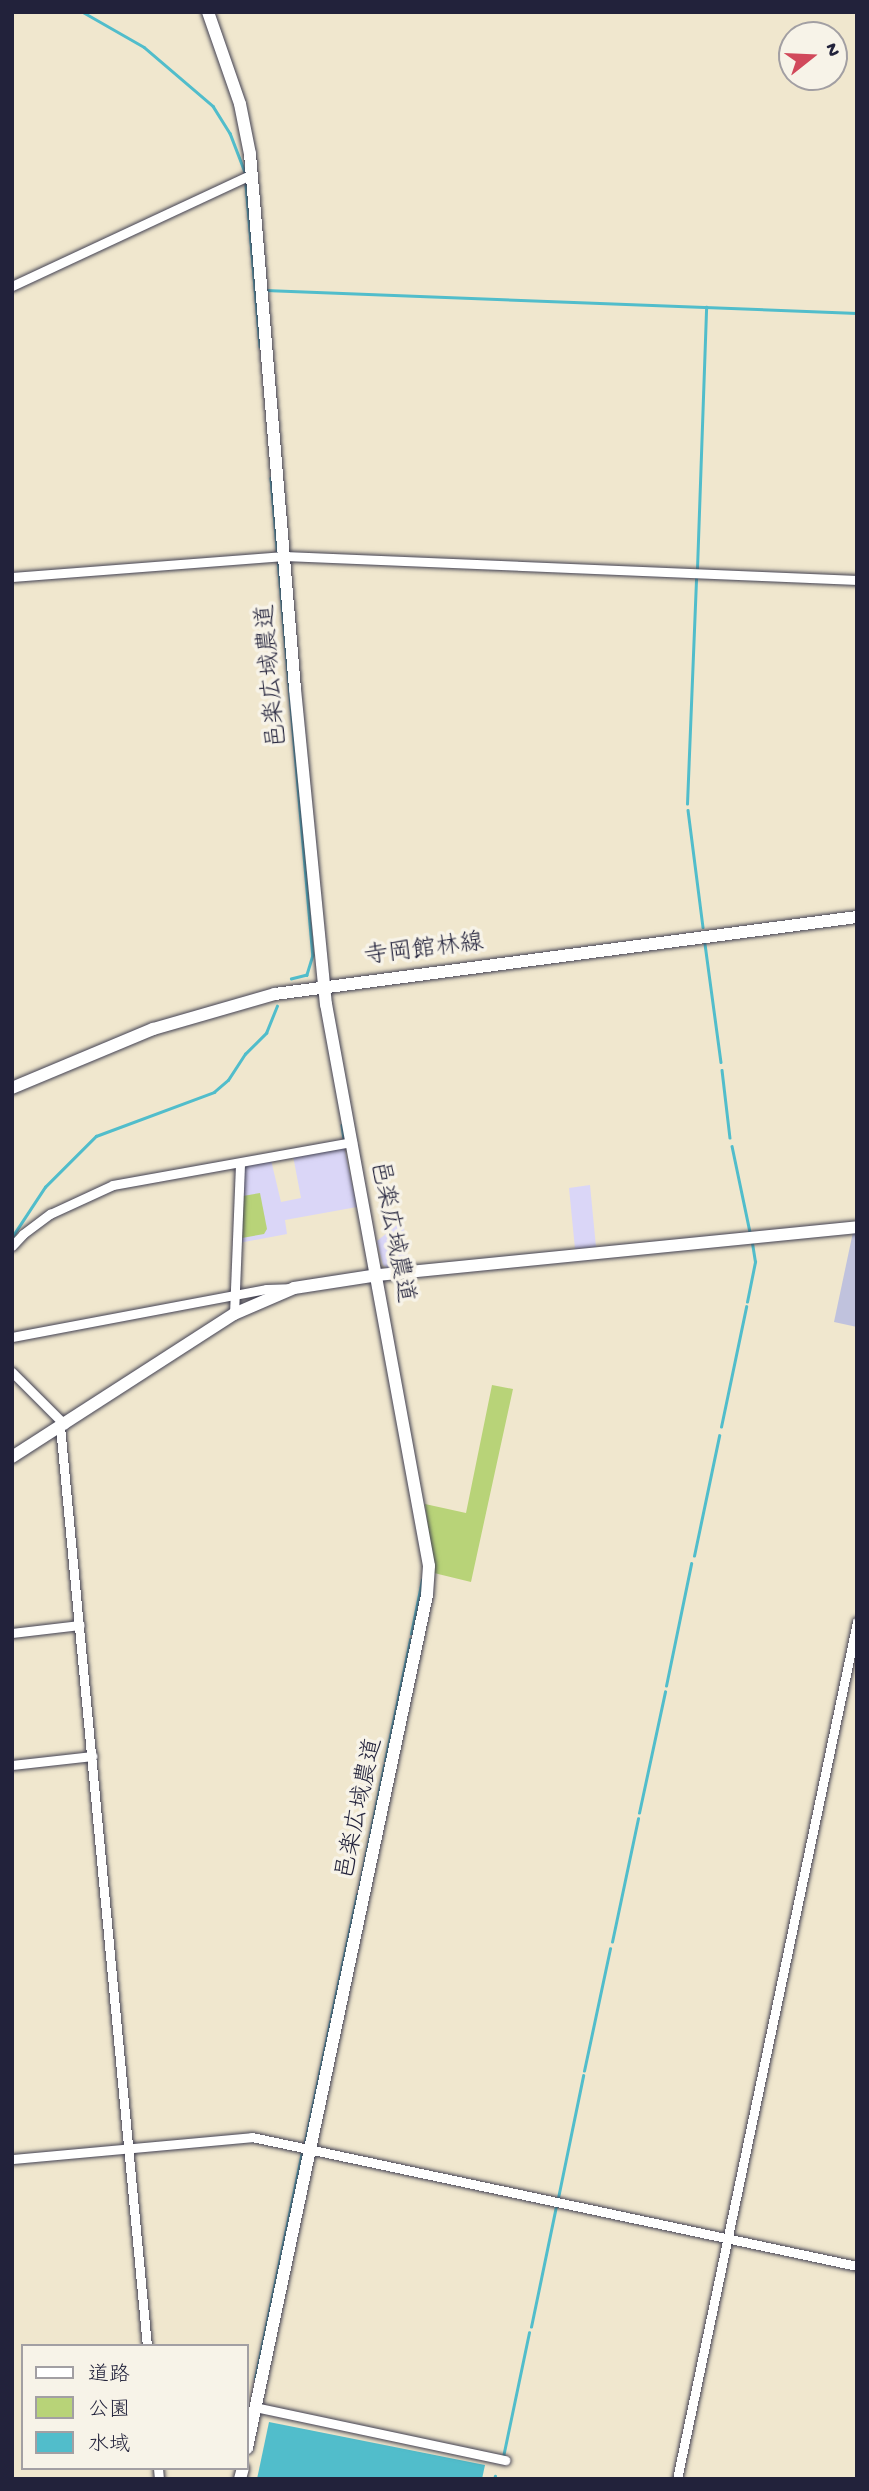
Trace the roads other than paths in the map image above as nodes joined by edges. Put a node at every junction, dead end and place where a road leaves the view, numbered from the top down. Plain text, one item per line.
1 (208, 12) edge
2 (251, 174) junction
3 (12, 286) edge
4 (284, 556) junction
5 (12, 577) edge
6 (857, 580) edge
7 (857, 917) edge
8 (324, 985) junction
9 (12, 1088) edge
10 (352, 1142) junction
11 (240, 1164) junction
12 (857, 1227) edge
13 (12, 1247) edge
14 (378, 1275) junction
15 (294, 1288) junction
16 (237, 1294) junction
17 (234, 1314) junction
18 (12, 1337) edge
19 (12, 1372) edge
20 (62, 1425) junction
21 (12, 1457) edge
22 (857, 1622) edge
23 (80, 1625) junction
24 (12, 1633) edge
25 (92, 1756) junction
26 (12, 1765) edge
27 (128, 2148) junction
28 (308, 2149) junction
29 (12, 2159) edge
30 (727, 2239) junction
31 (857, 2266) edge
32 (147, 2344) edge
33 (255, 2407) junction
34 (248, 2443) edge
35 (505, 2460) dead end
36 (677, 2479) edge

1 - 2 street, 邑楽広域農道
2 - 3 street
2 - 4 street, 邑楽広域農道
4 - 5 street
4 - 6 street
4 - 8 street, 邑楽広域農道
7 - 8 street, 寺岡館林線
8 - 9 street, 寺岡館林線
8 - 10 street, 邑楽広域農道
10 - 11 street
10 - 14 street, 邑楽広域農道
11 - 13 street
11 - 16 street
12 - 14 street
14 - 15 street
14 - 28 street, 邑楽広域農道
15 - 16 street
15 - 17 street
16 - 17 street
16 - 18 street
17 - 20 street
19 - 20 street
20 - 21 street
20 - 23 street
22 - 30 street
23 - 24 street
23 - 25 street
25 - 26 street
25 - 27 street
27 - 28 street
27 - 29 street
27 - 32 street
28 - 30 street
28 - 33 street, 邑楽広域農道
30 - 31 street
30 - 36 street
33 - 34 street, 邑楽広域農道
33 - 35 street

